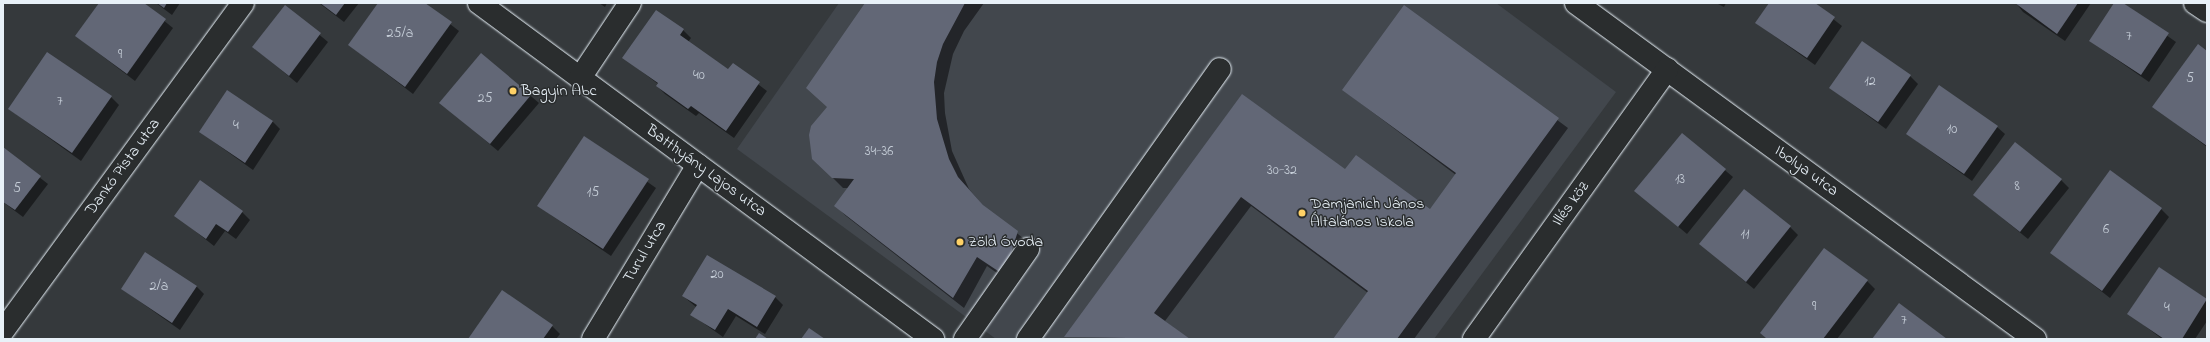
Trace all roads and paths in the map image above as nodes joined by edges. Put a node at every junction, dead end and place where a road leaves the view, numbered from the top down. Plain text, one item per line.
1 (243, 3) edge
2 (478, 3) edge
3 (630, 3) edge
4 (1576, 3) edge
5 (2195, 3) edge
6 (2207, 11) edge
7 (1220, 69) dead end
8 (1667, 69) junction
9 (580, 78) junction
10 (698, 165) junction
11 (1028, 249) dead end
12 (3, 331) edge
13 (593, 339) edge
14 (933, 339) edge
15 (965, 339) edge
16 (1028, 339) edge
17 (1474, 339) edge
18 (2034, 339) edge

1 - 12 street, Dankó Pista utca
2 - 9 street, Batthyány Lajos utca
3 - 9 street
4 - 8 street, Ibolya utca
5 - 6 street
7 - 16 street
8 - 17 street, Illés köz
8 - 18 street, Ibolya utca
9 - 10 street, Batthyány Lajos utca
10 - 13 street, Turul utca
10 - 14 street, Batthyány Lajos utca
11 - 15 street

